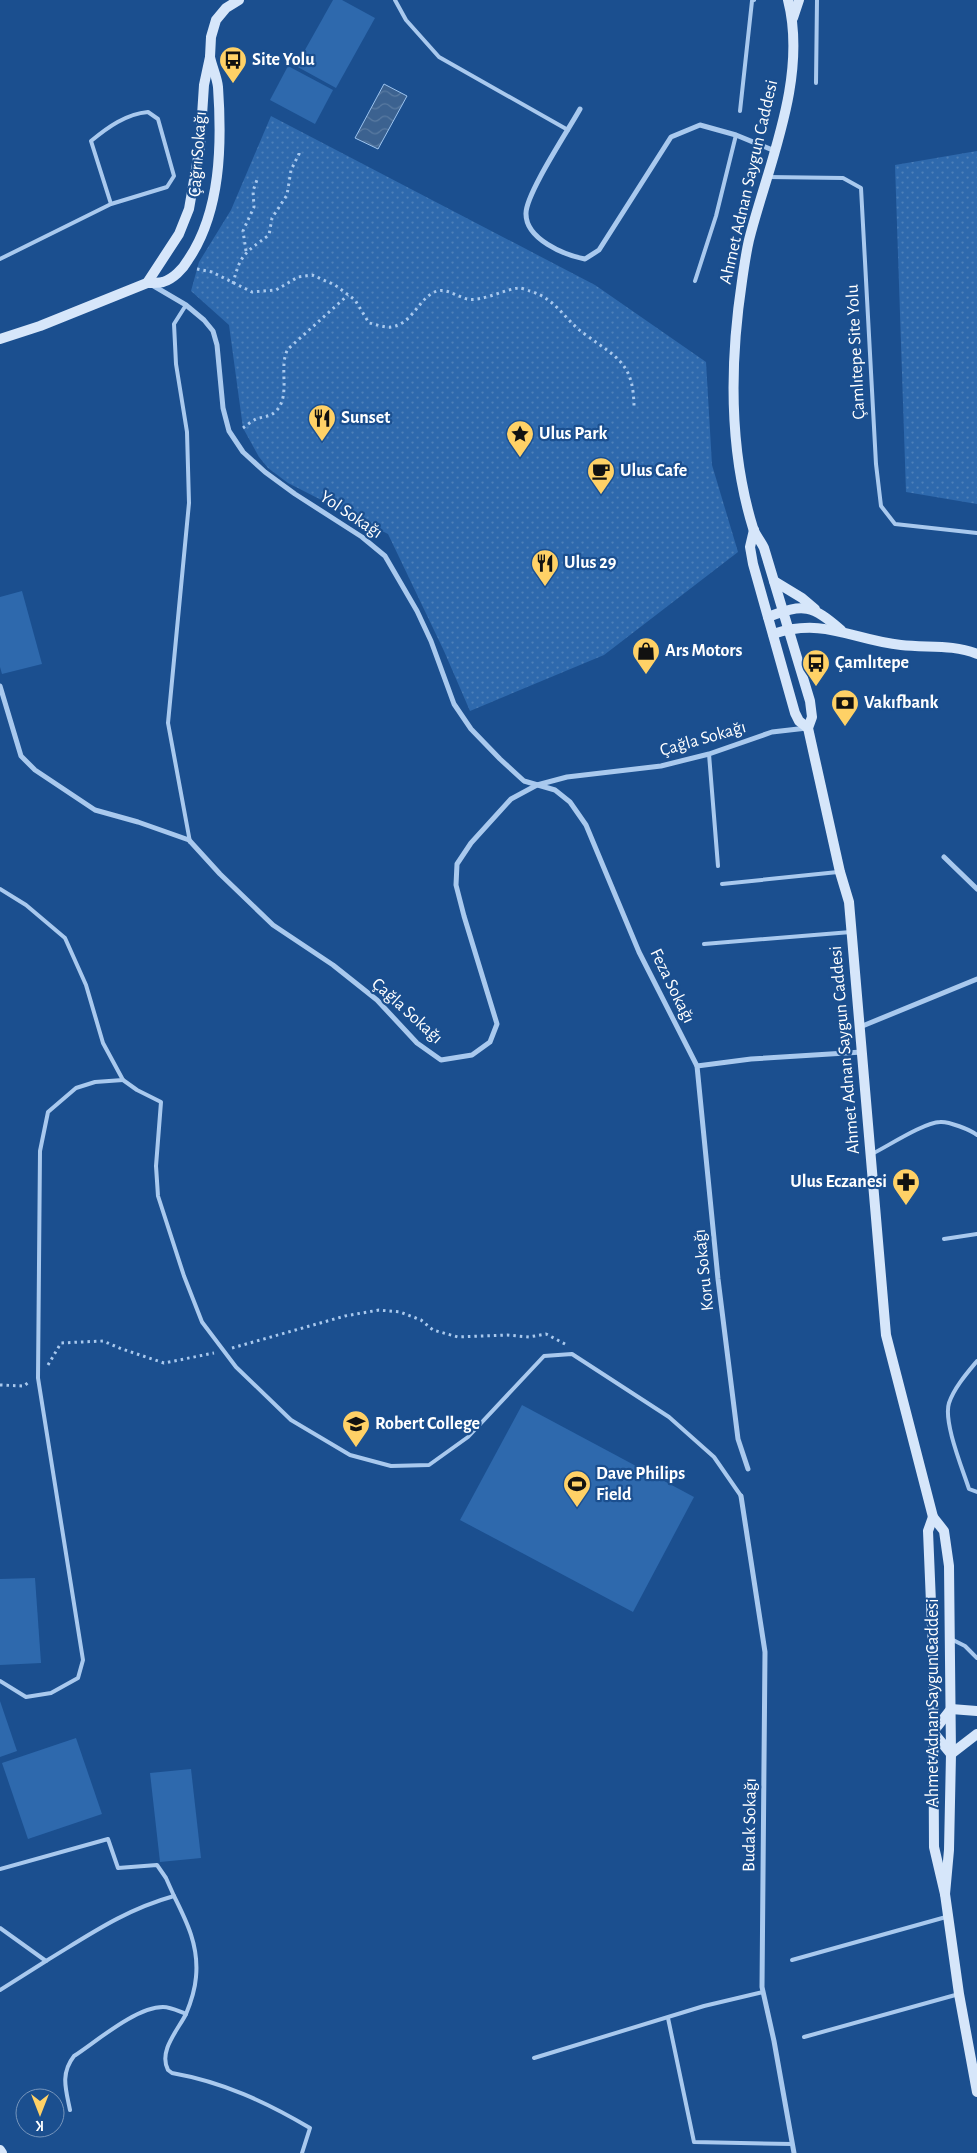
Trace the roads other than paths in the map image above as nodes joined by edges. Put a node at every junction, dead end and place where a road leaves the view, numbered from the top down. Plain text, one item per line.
1 (239, 0) edge
2 (395, 0) edge
3 (754, 0) edge
4 (788, 0) edge
5 (800, 0) edge
6 (817, 0) edge
7 (793, 18) junction
8 (210, 57) junction
9 (816, 83) dead end
10 (580, 108) dead end
11 (740, 111) dead end
12 (568, 130) junction
13 (736, 134) junction
14 (775, 151) junction
15 (767, 177) junction
16 (112, 204) junction
17 (0, 259) edge
18 (695, 281) dead end
19 (147, 283) junction
20 (186, 306) junction
21 (0, 339) edge
22 (754, 530) junction
23 (977, 533) edge
24 (774, 581) junction
25 (815, 610) junction
26 (783, 611) junction
27 (768, 616) junction
28 (789, 629) junction
29 (841, 631) junction
30 (773, 634) junction
31 (977, 654) edge
32 (0, 686) edge
33 (808, 728) junction
34 (709, 754) junction
35 (537, 785) junction
36 (190, 842) junction
37 (944, 857) dead end
38 (718, 866) dead end
39 (840, 872) junction
40 (722, 884) dead end
41 (0, 888) edge
42 (977, 889) edge
43 (851, 932) junction
44 (704, 944) dead end
45 (977, 979) edge
46 (860, 1027) junction
47 (862, 1052) junction
48 (696, 1066) junction
49 (122, 1080) junction
50 (977, 1135) edge
51 (870, 1155) junction
52 (977, 1234) edge
53 (944, 1239) dead end
54 (977, 1361) edge
55 (748, 1469) dead end
56 (977, 1492) edge
57 (741, 1496) joint
58 (933, 1517) junction
59 (950, 1639) junction
60 (977, 1658) edge
61 (0, 1681) edge
62 (951, 1709) junction
63 (977, 1711) edge
64 (933, 1732) junction
65 (977, 1734) edge
66 (951, 1754) junction
67 (0, 1869) edge
68 (945, 1894) junction
69 (174, 1896) junction
70 (948, 1916) junction
71 (0, 1928) edge
72 (792, 1960) dead end
73 (46, 1962) junction
74 (0, 1990) edge
75 (763, 1992) junction
76 (959, 1994) junction
77 (186, 2014) junction
78 (668, 2018) junction
79 (804, 2037) dead end
80 (534, 2058) dead end
81 (977, 2092) edge
82 (70, 2110) dead end
83 (792, 2144) junction
84 (302, 2153) edge
85 (794, 2153) edge

1 - 8 main road, Çağrı Sokağı
2 - 12 lane
3 - 11 lane
4 - 7 main road, Ahmet Adnan Saygun Caddesi
5 - 7 main road, Ahmet Adnan Saygun Caddesi
6 - 9 lane
7 - 14 main road, Ahmet Adnan Saygun Caddesi
8 - 19 main road, Çağrı Sokağı
8 - 19 main road, Çağrı Sokağı
10 - 12 street
12 - 13 street
13 - 14 street
13 - 18 lane
14 - 15 main road, Ahmet Adnan Saygun Caddesi
15 - 22 main road, Ahmet Adnan Saygun Caddesi
15 - 23 lane, Çamlıtepe Site Yolu
16 - 16 lane
16 - 17 lane
19 - 20 street, Yol Sokağı
19 - 21 main road, Çağrı Sokağı
20 - 35 street, Yol Sokağı
20 - 36 lane
22 - 24 main road, Ahmet Adnan Saygun Caddesi
22 - 27 main road, Ahmet Adnan Saygun Caddesi
24 - 25 main road
24 - 26 main road, Ahmet Adnan Saygun Caddesi
25 - 26 main road
25 - 29 main road
26 - 27 main road
26 - 28 main road, Ahmet Adnan Saygun Caddesi
27 - 30 main road, Ahmet Adnan Saygun Caddesi
28 - 29 main road
28 - 30 main road
28 - 33 main road, Ahmet Adnan Saygun Caddesi
29 - 31 main road
30 - 33 main road, Ahmet Adnan Saygun Caddesi
32 - 36 street, Çağla Sokağı
33 - 34 street, Çağla Sokağı
33 - 39 main road, Ahmet Adnan Saygun Caddesi
34 - 35 street, Çağla Sokağı
34 - 38 lane
35 - 36 street, Çağla Sokağı
35 - 48 street, Feza Sokağı
37 - 42 street
39 - 40 lane
39 - 43 main road, Ahmet Adnan Saygun Caddesi
41 - 49 lane
43 - 44 lane
43 - 46 main road, Ahmet Adnan Saygun Caddesi
45 - 46 street
46 - 47 main road, Ahmet Adnan Saygun Caddesi
47 - 48 street
47 - 51 main road, Ahmet Adnan Saygun Caddesi
48 - 55 street, Koru Sokağı
49 - 57 lane
49 - 61 lane
50 - 51 lane
51 - 58 main road, Ahmet Adnan Saygun Caddesi
52 - 53 lane
54 - 56 lane
57 - 75 street, Budak Sokağı
58 - 59 main road, Ahmet Adnan Saygun Caddesi
58 - 64 main road, Ahmet Adnan Saygun Caddesi
59 - 60 lane
59 - 62 main road, Ahmet Adnan Saygun Caddesi
62 - 63 main road
62 - 64 main road
62 - 66 main road, Ahmet Adnan Saygun Caddesi
64 - 66 main road
64 - 68 main road, Ahmet Adnan Saygun Caddesi
65 - 66 main road
66 - 68 main road, Ahmet Adnan Saygun Caddesi
67 - 69 lane
68 - 70 main road, Ahmet Adnan Saygun Caddesi
69 - 73 lane
69 - 77 lane
70 - 72 lane
70 - 76 main road, Ahmet Adnan Saygun Caddesi
71 - 73 lane
73 - 74 lane
75 - 78 lane
75 - 83 street, Budak Sokağı
76 - 79 lane
76 - 81 main road, Ahmet Adnan Saygun Caddesi
77 - 82 lane
77 - 84 lane
78 - 80 lane
78 - 83 lane
83 - 85 street, Budak Sokağı

